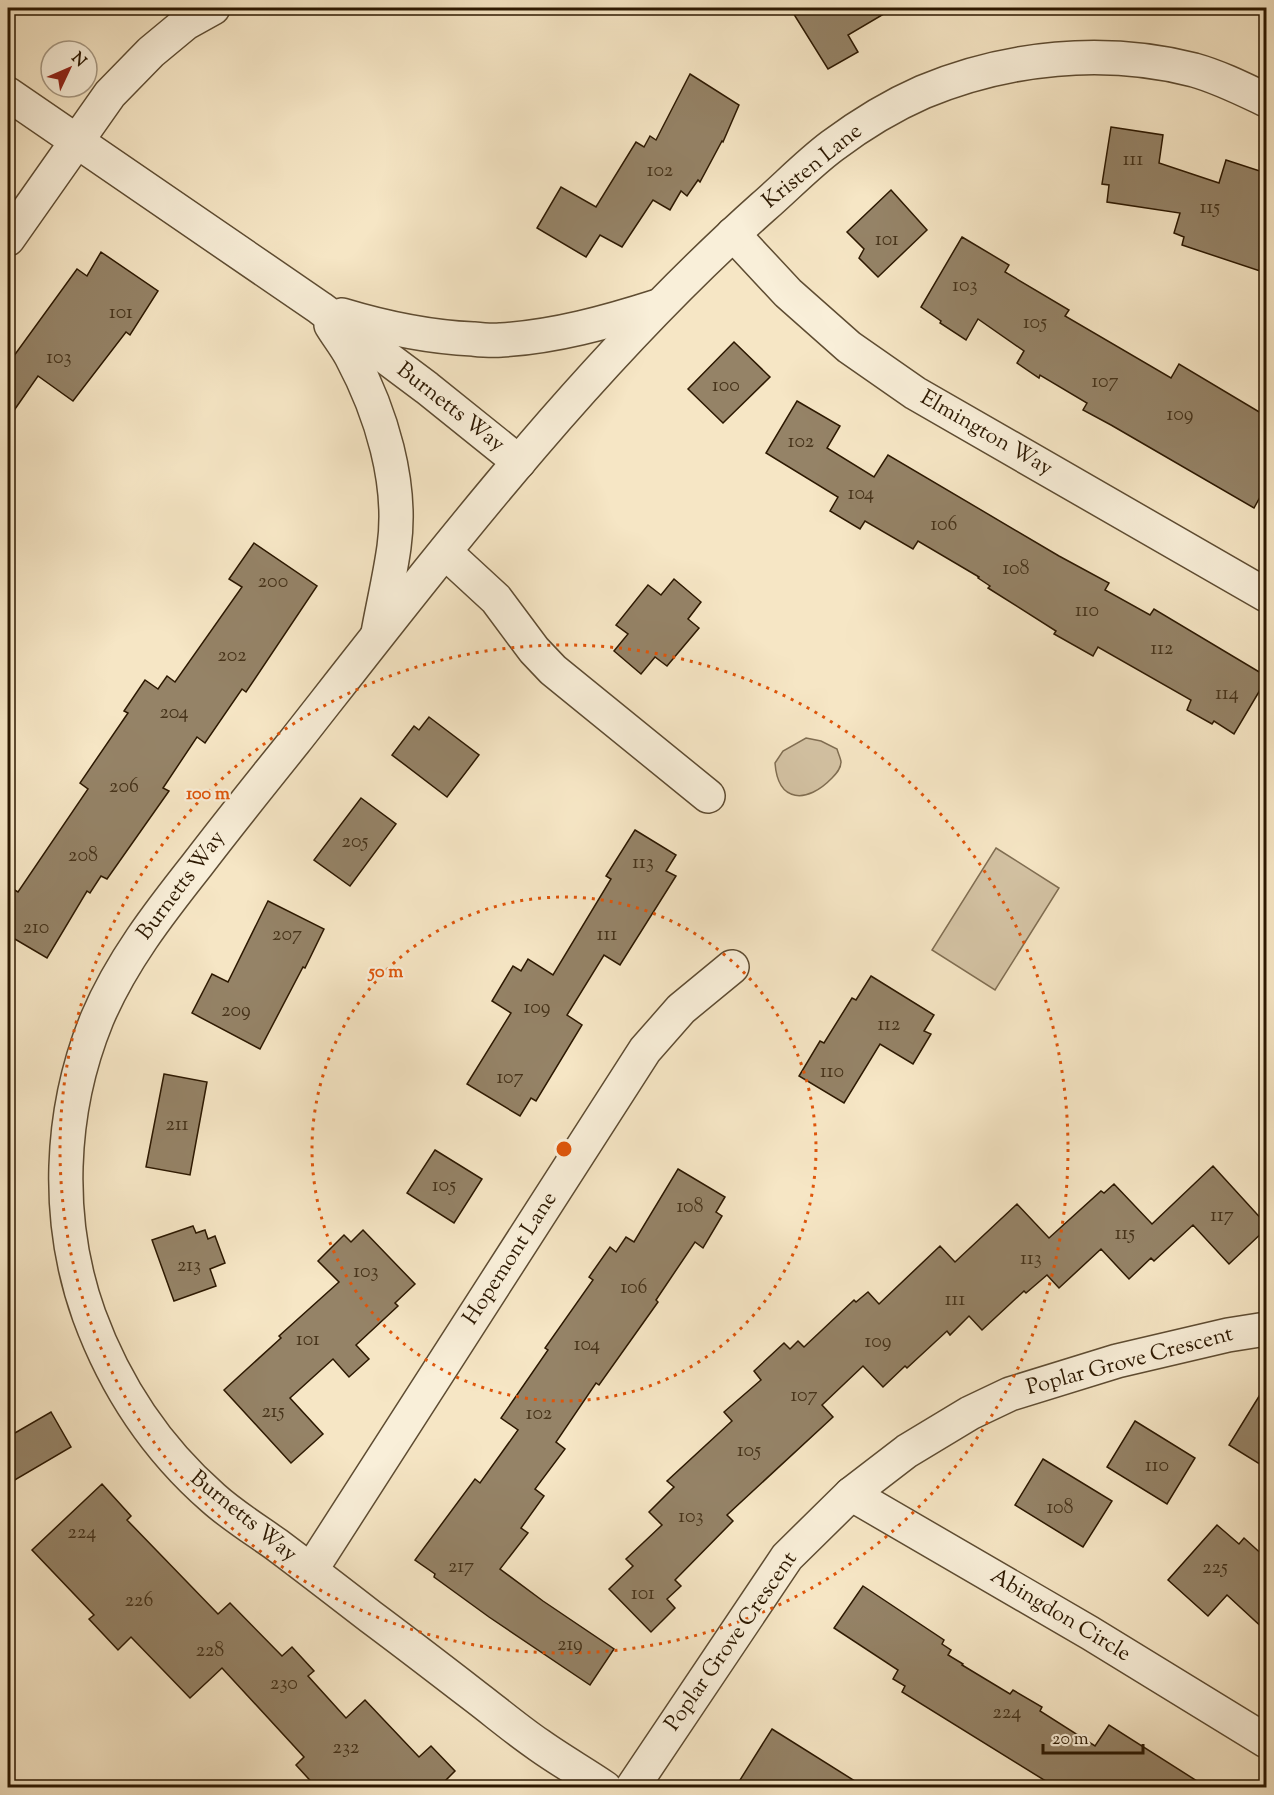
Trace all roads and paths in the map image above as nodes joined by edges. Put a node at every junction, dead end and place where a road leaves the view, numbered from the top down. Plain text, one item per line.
1 (213, 8) edge
2 (8, 94) edge
3 (1266, 100) edge
4 (76, 141) junction
5 (733, 234) junction
6 (8, 239) edge
7 (660, 305) junction
8 (320, 308) junction
9 (519, 462) junction
10 (445, 552) junction
11 (1266, 595) edge
12 (377, 636) junction
13 (708, 796) dead end
14 (732, 967) dead end
15 (1266, 1329) edge
16 (851, 1494) junction
17 (311, 1570) junction
18 (1266, 1742) edge
19 (605, 1788) edge
20 (632, 1788) edge

1 - 4 street
2 - 4 street, Burnetts Way
3 - 5 street, Kristen Lane
4 - 6 street
4 - 8 street, Burnetts Way
5 - 7 street, Kristen Lane
5 - 11 street, Elmington Way
7 - 8 street
7 - 9 street, Kristen Lane
8 - 9 street, Burnetts Way
8 - 12 street
9 - 10 street, Burnetts Way
10 - 12 street, Burnetts Way
10 - 13 street
12 - 17 street, Burnetts Way
14 - 17 street, Hopemont Lane
15 - 16 street, Poplar Grove Crescent
16 - 18 street, Abingdon Circle
16 - 20 street, Poplar Grove Crescent
17 - 19 street, Burnetts Way

